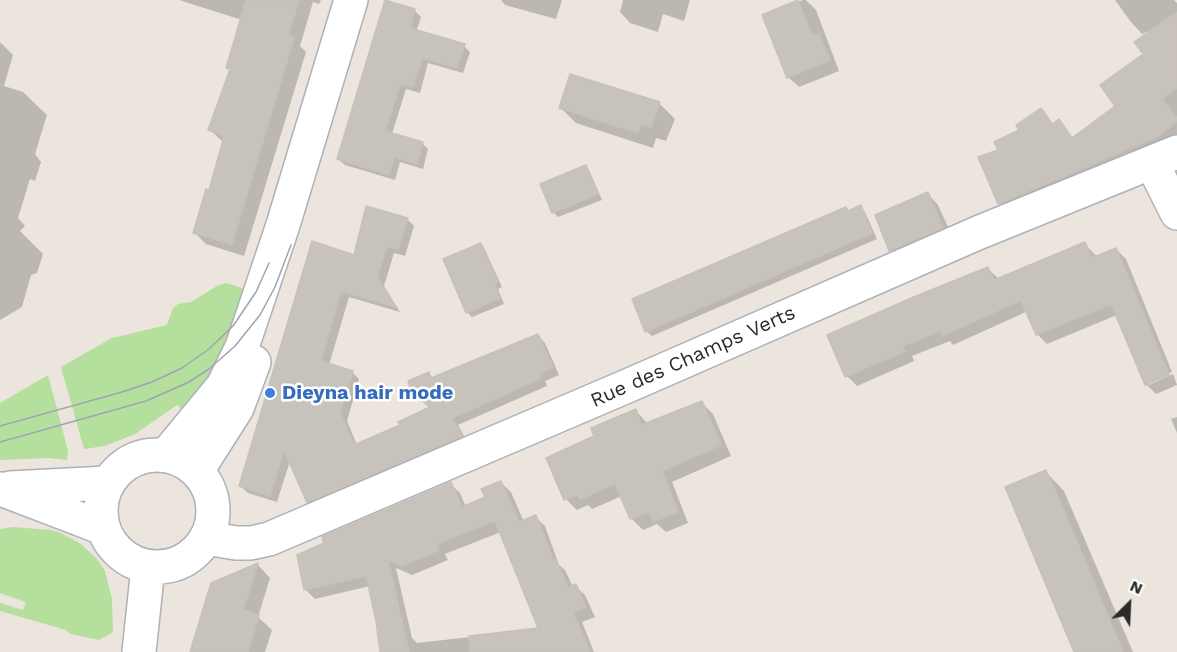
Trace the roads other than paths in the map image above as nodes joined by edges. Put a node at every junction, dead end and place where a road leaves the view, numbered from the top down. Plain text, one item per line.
1 (351, 0) edge
2 (1164, 158) edge
3 (1177, 213) edge
4 (280, 254) junction
5 (166, 455) junction
6 (197, 471) junction
7 (107, 483) junction
8 (1, 489) edge
9 (103, 528) junction
10 (206, 538) junction
11 (148, 567) junction
12 (138, 652) edge

1 - 4 street
2 - 3 street
2 - 10 street, Rue des Champs Verts
4 - 5 street
4 - 6 street
5 - 6 street
5 - 7 street
6 - 10 street
7 - 8 street
7 - 9 street
8 - 9 street
9 - 11 street
10 - 11 street
11 - 12 street

